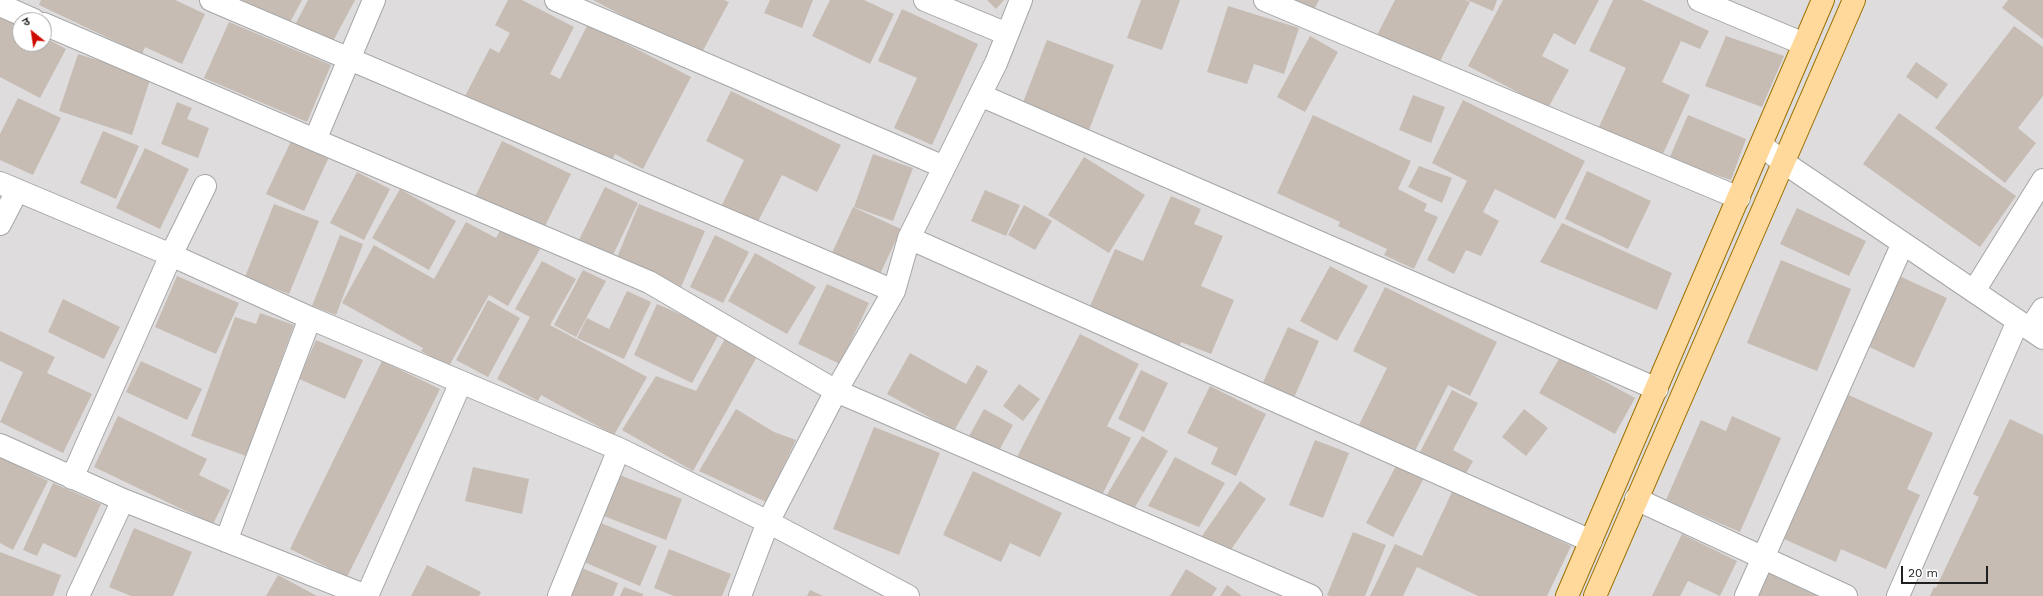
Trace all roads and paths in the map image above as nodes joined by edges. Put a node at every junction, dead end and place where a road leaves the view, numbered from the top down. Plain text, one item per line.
1 (211, 0) edge
2 (374, 0) edge
3 (556, 0) edge
4 (925, 0) edge
5 (1021, 0) edge
6 (1265, 0) edge
7 (1699, 0) edge
8 (1823, 0) edge
9 (1854, 0) edge
10 (0, 5) edge
11 (16, 12) edge
12 (52, 27) edge
13 (1007, 34) junction
14 (1804, 44) junction
15 (350, 58) junction
16 (980, 95) junction
17 (315, 140) junction
18 (1761, 145) junction
19 (1782, 162) junction
20 (944, 167) junction
21 (2043, 180) edge
22 (205, 186) dead end
23 (9, 187) edge
24 (1739, 198) junction
25 (0, 224) edge
26 (909, 238) junction
27 (1903, 243) junction
28 (171, 255) junction
29 (894, 291) junction
30 (1974, 291) junction
31 (2043, 309) edge
32 (310, 318) junction
33 (2030, 329) edge
34 (462, 382) junction
35 (1657, 388) junction
36 (836, 391) junction
37 (0, 445) edge
38 (619, 449) junction
39 (72, 478) junction
40 (1636, 499) junction
41 (123, 500) junction
42 (768, 522) junction
43 (1591, 541) junction
44 (226, 542) junction
45 (1762, 558) junction
46 (360, 595) edge
47 (78, 596) edge
48 (559, 596) edge
49 (740, 596) edge
50 (908, 596) edge
51 (1311, 596) edge
52 (1567, 596) edge
53 (1595, 596) edge
54 (1746, 596) edge
55 (1846, 596) edge
56 (1898, 596) edge

1 - 15 street
2 - 15 street
3 - 20 street
4 - 13 street
5 - 13 street
6 - 24 street
7 - 14 street
8 - 14 main road
9 - 19 main road
10 - 11 street
12 - 17 street
13 - 16 street
14 - 18 main road
15 - 17 street
15 - 29 street
16 - 20 street
16 - 35 street
17 - 36 street
18 - 19 street
18 - 24 main road
19 - 27 street
19 - 40 main road
20 - 26 street
21 - 30 street
22 - 28 street
23 - 25 street
23 - 28 street
24 - 35 main road
26 - 29 street
26 - 43 street
27 - 30 street
27 - 45 street
28 - 32 street
28 - 39 street
29 - 36 street
30 - 33 street
31 - 33 street
32 - 34 street
32 - 44 street
33 - 56 street
34 - 38 street
34 - 46 street
35 - 43 main road
36 - 42 street
36 - 51 street
37 - 39 street
38 - 42 street
38 - 48 street
39 - 41 street
40 - 45 street
40 - 53 main road
41 - 44 street
41 - 47 street
42 - 49 street
42 - 50 street
43 - 52 main road
44 - 46 street
45 - 54 street
45 - 55 street

